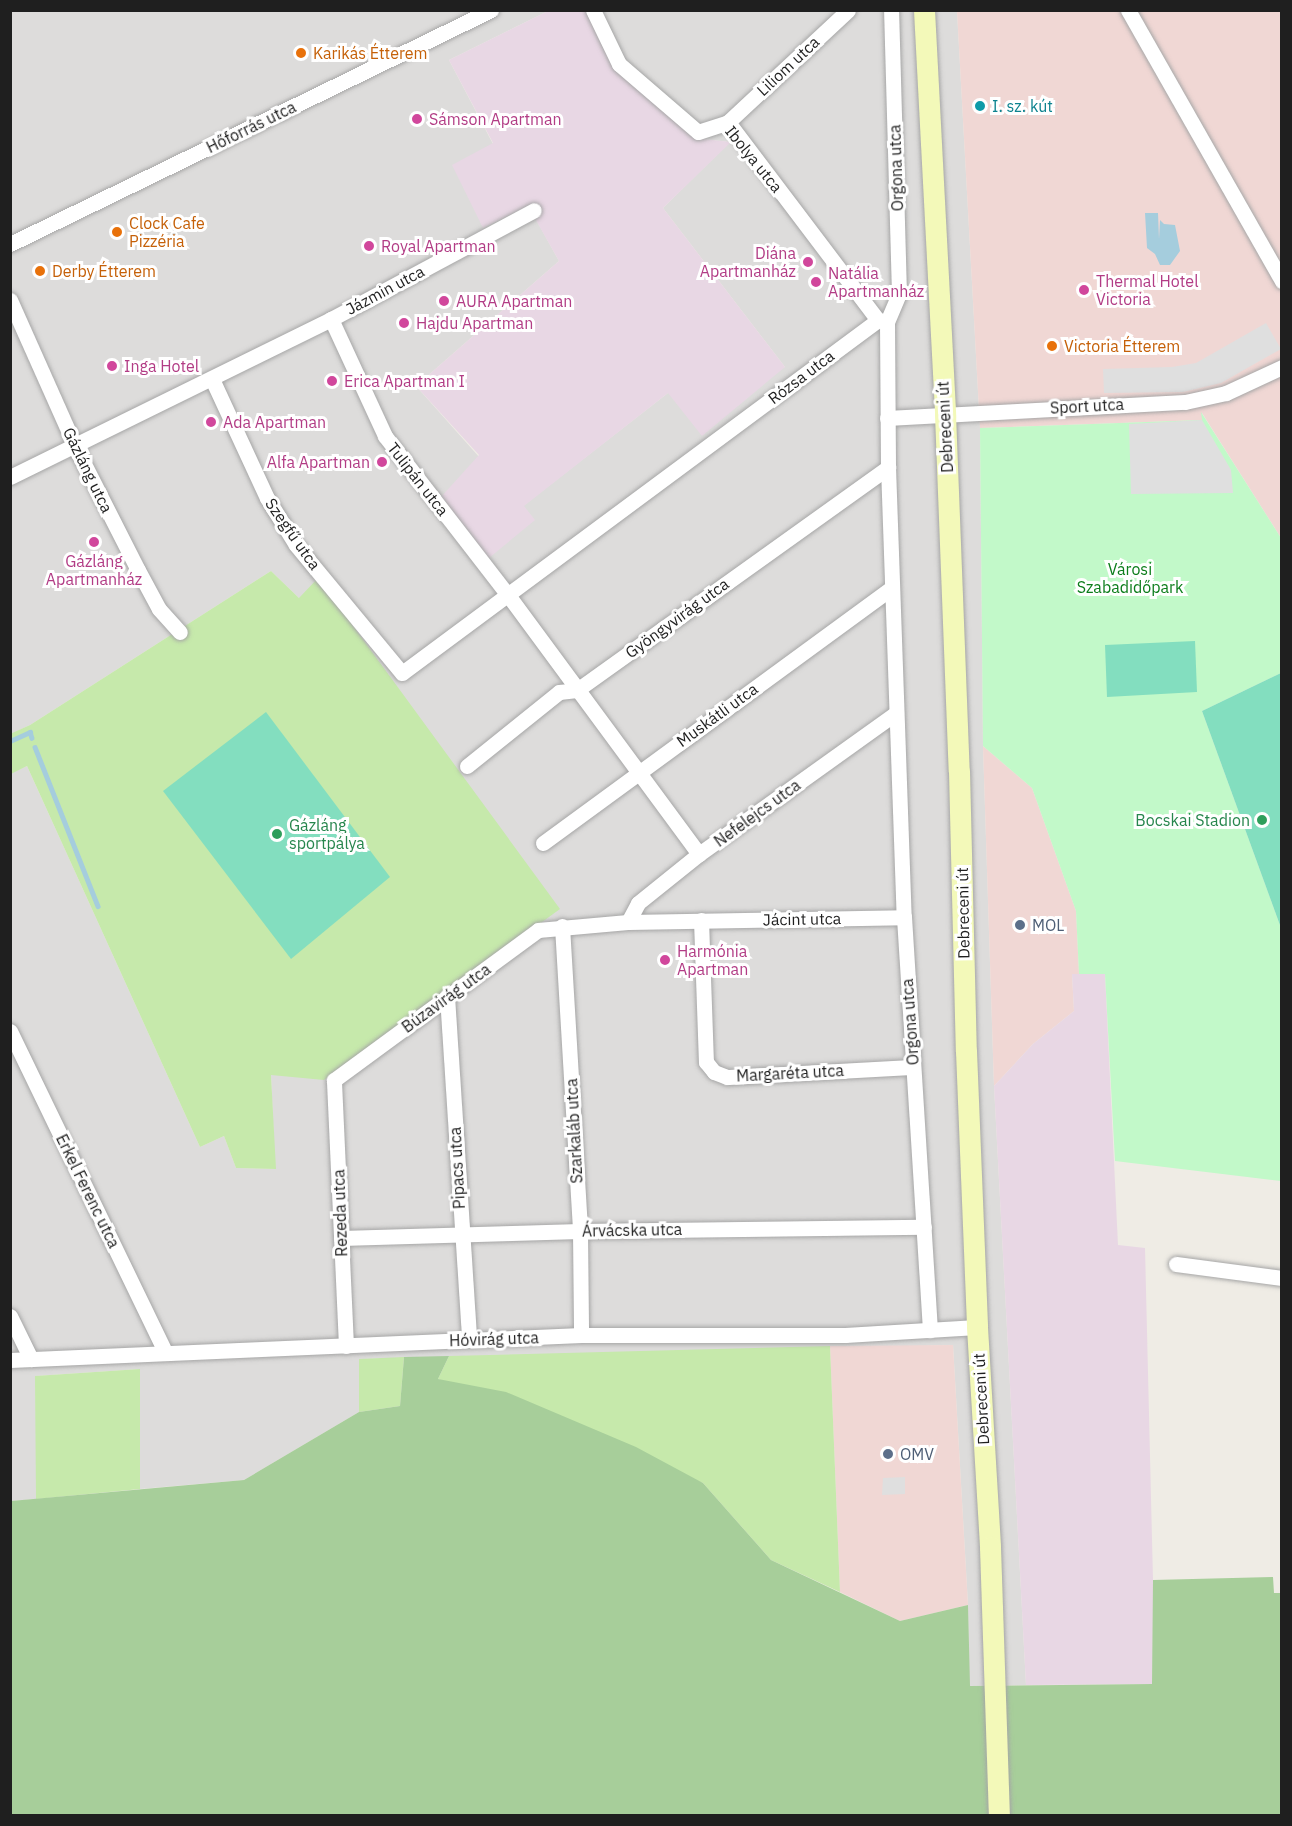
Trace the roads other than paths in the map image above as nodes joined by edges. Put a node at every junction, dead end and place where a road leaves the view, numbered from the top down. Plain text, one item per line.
1 (491, 10) edge
2 (593, 10) edge
3 (848, 10) edge
4 (891, 10) edge
5 (924, 10) edge
6 (1128, 10) edge
7 (728, 122) junction
8 (534, 210) dead end
9 (10, 244) edge
10 (1281, 281) edge
11 (10, 300) edge
12 (331, 320) junction
13 (883, 321) junction
14 (1281, 367) edge
15 (212, 379) junction
16 (945, 414) junction
17 (886, 418) junction
18 (75, 446) junction
19 (888, 466) junction
20 (10, 477) edge
21 (892, 588) junction
22 (508, 595) junction
23 (180, 632) dead end
24 (402, 673) joint
25 (577, 690) junction
26 (896, 713) junction
27 (467, 766) dead end
28 (638, 772) junction
29 (543, 843) dead end
30 (699, 854) junction
31 (904, 917) junction
32 (701, 920) junction
33 (628, 922) junction
34 (562, 926) junction
35 (447, 996) junction
36 (10, 1031) edge
37 (913, 1067) junction
38 (334, 1080) joint
39 (924, 1227) junction
40 (580, 1231) junction
41 (461, 1234) junction
42 (340, 1238) junction
43 (1176, 1264) dead end
44 (1281, 1278) edge
45 (10, 1316) edge
46 (977, 1327) junction
47 (930, 1330) junction
48 (581, 1335) junction
49 (469, 1339) junction
50 (346, 1346) junction
51 (165, 1352) junction
52 (31, 1359) junction
53 (10, 1360) edge
54 (999, 1815) edge

1 - 9 street, Hőforrás utca
2 - 7 street, Ibolya utca
3 - 7 street, Liliom utca
4 - 13 street, Orgona utca
5 - 16 street, Debreceni út
6 - 10 street
7 - 13 street, Ibolya utca
8 - 12 street, Jázmin utca
11 - 18 street, Gázláng utca
12 - 15 street
12 - 22 street, Tulipán utca
13 - 17 street
13 - 22 street, Rózsa utca
14 - 16 street, Sport utca
15 - 18 street
15 - 24 street, Szegfű utca
16 - 17 street, Sport utca
16 - 46 street, Debreceni út
17 - 19 street
18 - 20 street
18 - 23 street, Gázláng utca
19 - 21 street
19 - 25 street, Gyöngyvirág utca
21 - 26 street
21 - 28 street, Muskátli utca
22 - 24 street, Rózsa utca
22 - 25 street, Tulipán utca
25 - 27 street, Gyöngyvirág utca
25 - 28 street, Tulipán utca
26 - 30 street, Nefelejcs utca
26 - 31 street, Orgona utca
28 - 29 street, Muskátli utca
28 - 30 street, Tulipán utca
30 - 33 street, Nefelejcs utca
31 - 32 street, Jácint utca
31 - 37 street, Orgona utca
32 - 33 street
32 - 37 street, Margaréta utca
33 - 34 street
34 - 35 street, Búzavirág utca
34 - 40 street, Szarkaláb utca
35 - 38 street, Búzavirág utca
35 - 41 street, Pipacs utca
36 - 51 street, Erkel Ferenc utca
37 - 39 street, Orgona utca
38 - 42 street, Rezeda utca
39 - 40 street, Árvácska utca
39 - 47 street, Orgona utca
40 - 41 street, Árvácska utca
40 - 48 street, Szarkaláb utca
41 - 42 street, Árvácska utca
41 - 49 street, Pipacs utca
42 - 50 street, Rezeda utca
43 - 44 street
45 - 52 street
46 - 47 street, Hóvirág utca
46 - 54 street, Debreceni út
47 - 48 street, Hóvirág utca
48 - 49 street, Hóvirág utca
49 - 50 street, Hóvirág utca
50 - 51 street, Hóvirág utca
51 - 52 street, Hóvirág utca
52 - 53 street, Hóvirág utca

